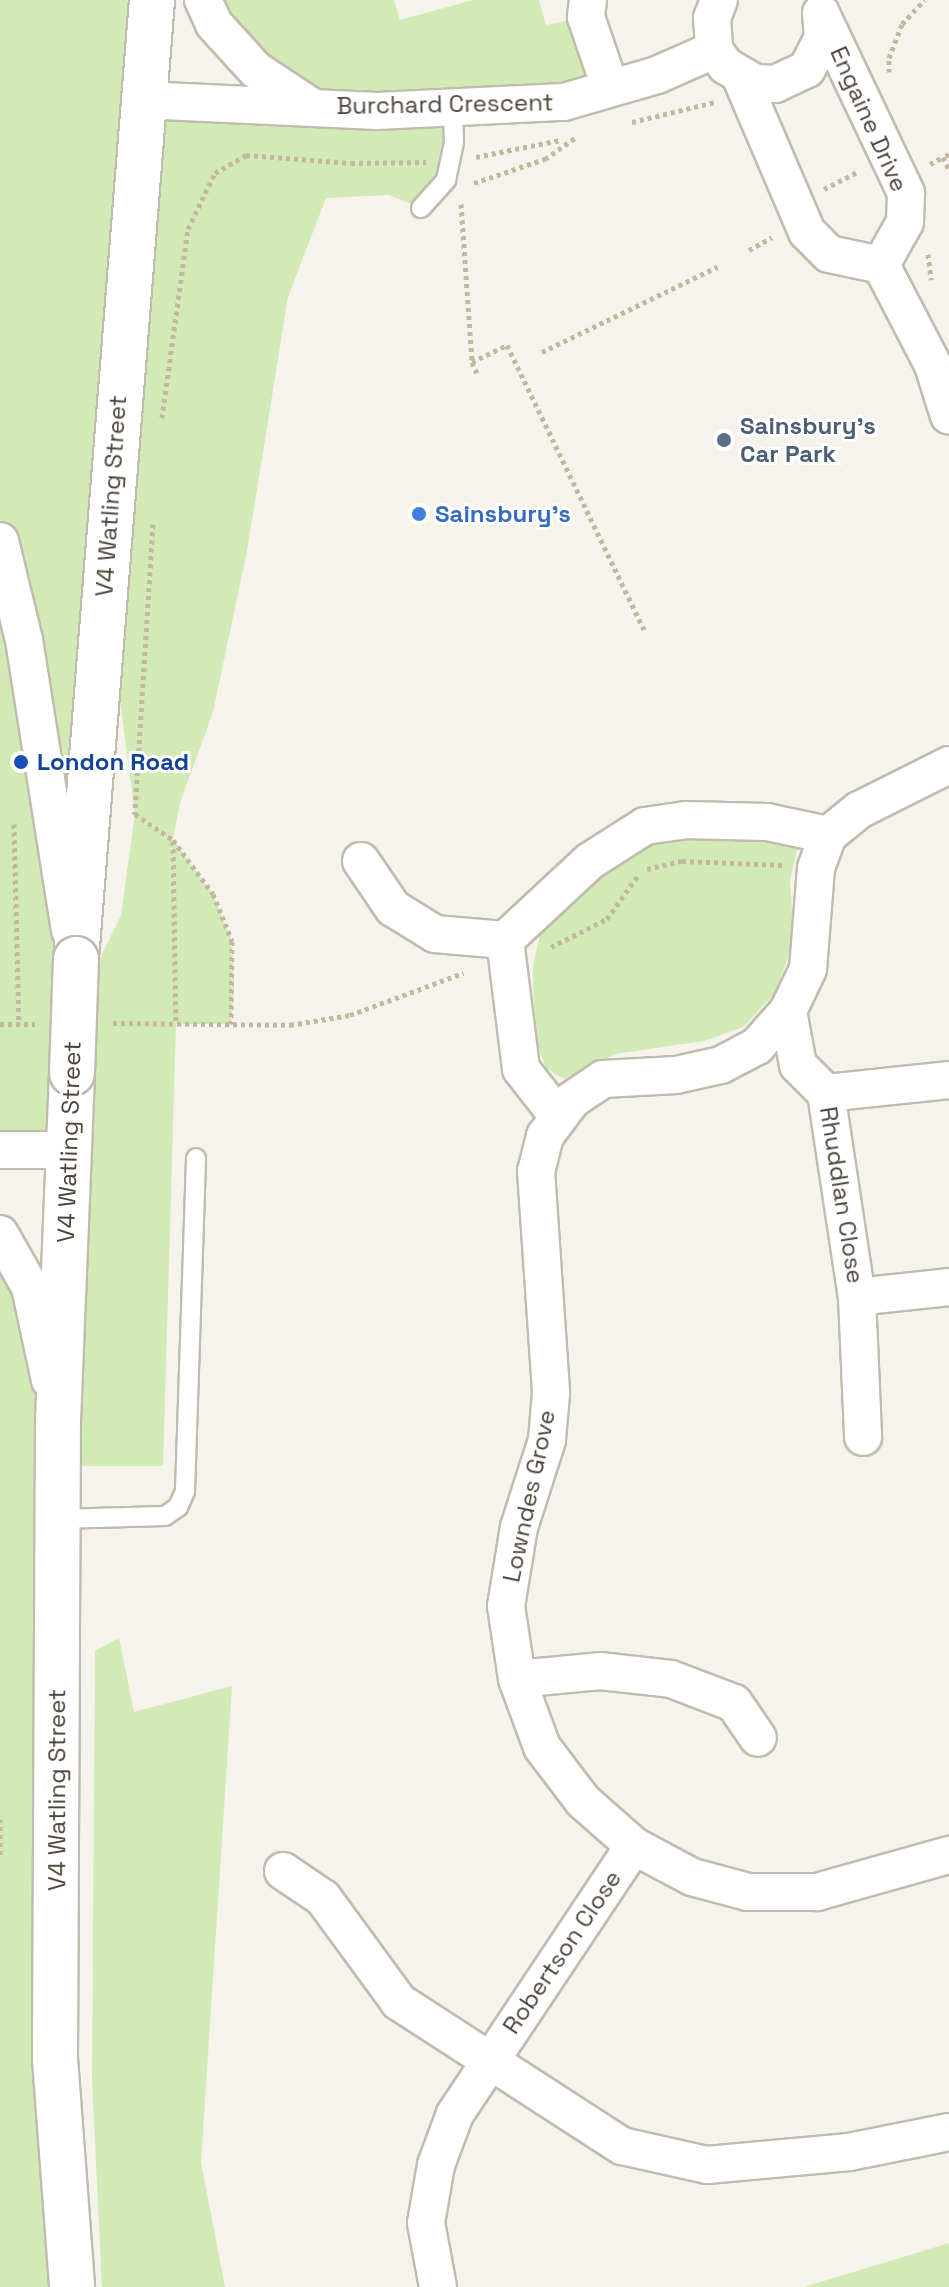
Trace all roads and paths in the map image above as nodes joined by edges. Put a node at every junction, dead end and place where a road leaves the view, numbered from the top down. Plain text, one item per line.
1 (152, 0) edge
2 (203, 0) edge
3 (588, 0) edge
4 (719, 0) edge
5 (819, 5) edge
6 (714, 50) junction
7 (741, 78) junction
8 (610, 87) junction
9 (142, 100) junction
10 (310, 105) junction
11 (453, 108) junction
12 (721, 115) dead end
13 (620, 125) dead end
14 (585, 134) dead end
15 (577, 137) junction
16 (949, 154) edge
17 (450, 161) junction
18 (949, 170) edge
19 (421, 208) dead end
20 (881, 265) junction
21 (717, 267) dead end
22 (542, 352) dead end
23 (472, 362) junction
24 (477, 373) dead end
25 (949, 416) edge
26 (161, 424) dead end
27 (154, 515) dead end
28 (0, 541) edge
29 (645, 632) dead end
30 (949, 765) edge
31 (14, 821) dead end
32 (828, 835) junction
33 (173, 840) junction
34 (361, 861) dead end
35 (505, 940) junction
36 (76, 959) junction
37 (788, 1011) junction
38 (176, 1023) dead end
39 (19, 1024) dead end
40 (231, 1024) dead end
41 (949, 1080) edge
42 (826, 1093) junction
43 (557, 1115) junction
44 (0, 1150) edge
45 (70, 1150) junction
46 (196, 1158) dead end
47 (0, 1234) edge
48 (949, 1287) edge
49 (857, 1297) junction
50 (58, 1417) junction
51 (863, 1437) dead end
52 (58, 1519) junction
53 (517, 1679) junction
54 (758, 1738) dead end
55 (0, 1819) edge
56 (634, 1846) junction
57 (949, 1855) edge
58 (0, 1858) edge
59 (283, 1871) dead end
60 (490, 2058) junction
61 (949, 2132) edge
62 (72, 2287) edge
63 (438, 2287) edge

1 - 9 street, V4 Watling Street
2 - 10 street, Burchard Crescent
3 - 8 street
4 - 6 street
5 - 7 street
5 - 20 street, Engaine Drive
6 - 7 street
6 - 8 street, Burchard Crescent
7 - 20 street
8 - 11 street, Burchard Crescent
9 - 10 street, Burchard Crescent
9 - 36 street, V4 Watling Street
10 - 11 street, Burchard Crescent
11 - 17 lane
12 - 13 path
14 - 15 path
15 - 17 path
15 - 23 path
16 - 18 path
17 - 19 lane
17 - 26 path
20 - 25 street
21 - 22 path
23 - 24 path
23 - 29 path
27 - 33 path
28 - 36 street
30 - 32 street
31 - 39 path
32 - 35 street
32 - 37 street, Lowndes Grove
33 - 38 path
33 - 40 path
34 - 35 street
35 - 43 street
36 - 45 street, V4 Watling Street, bridge
37 - 42 street, Rhuddlan Close
37 - 43 street, Lowndes Grove
41 - 42 street, Rhuddlan Close
42 - 49 street, Rhuddlan Close
43 - 53 street, Lowndes Grove
44 - 45 street
45 - 50 street, V4 Watling Street
46 - 52 lane
47 - 50 street
48 - 49 street, Rhuddlan Close
49 - 51 street, Rhuddlan Close
50 - 52 street, V4 Watling Street
52 - 62 street, V4 Watling Street
53 - 54 street
53 - 56 street, Lowndes Grove
55 - 58 path
56 - 57 street, Lowndes Grove
56 - 60 street, Robertson Close
59 - 60 street, Robertson Close
60 - 61 street, Robertson Close
60 - 63 street, Robertson Close

